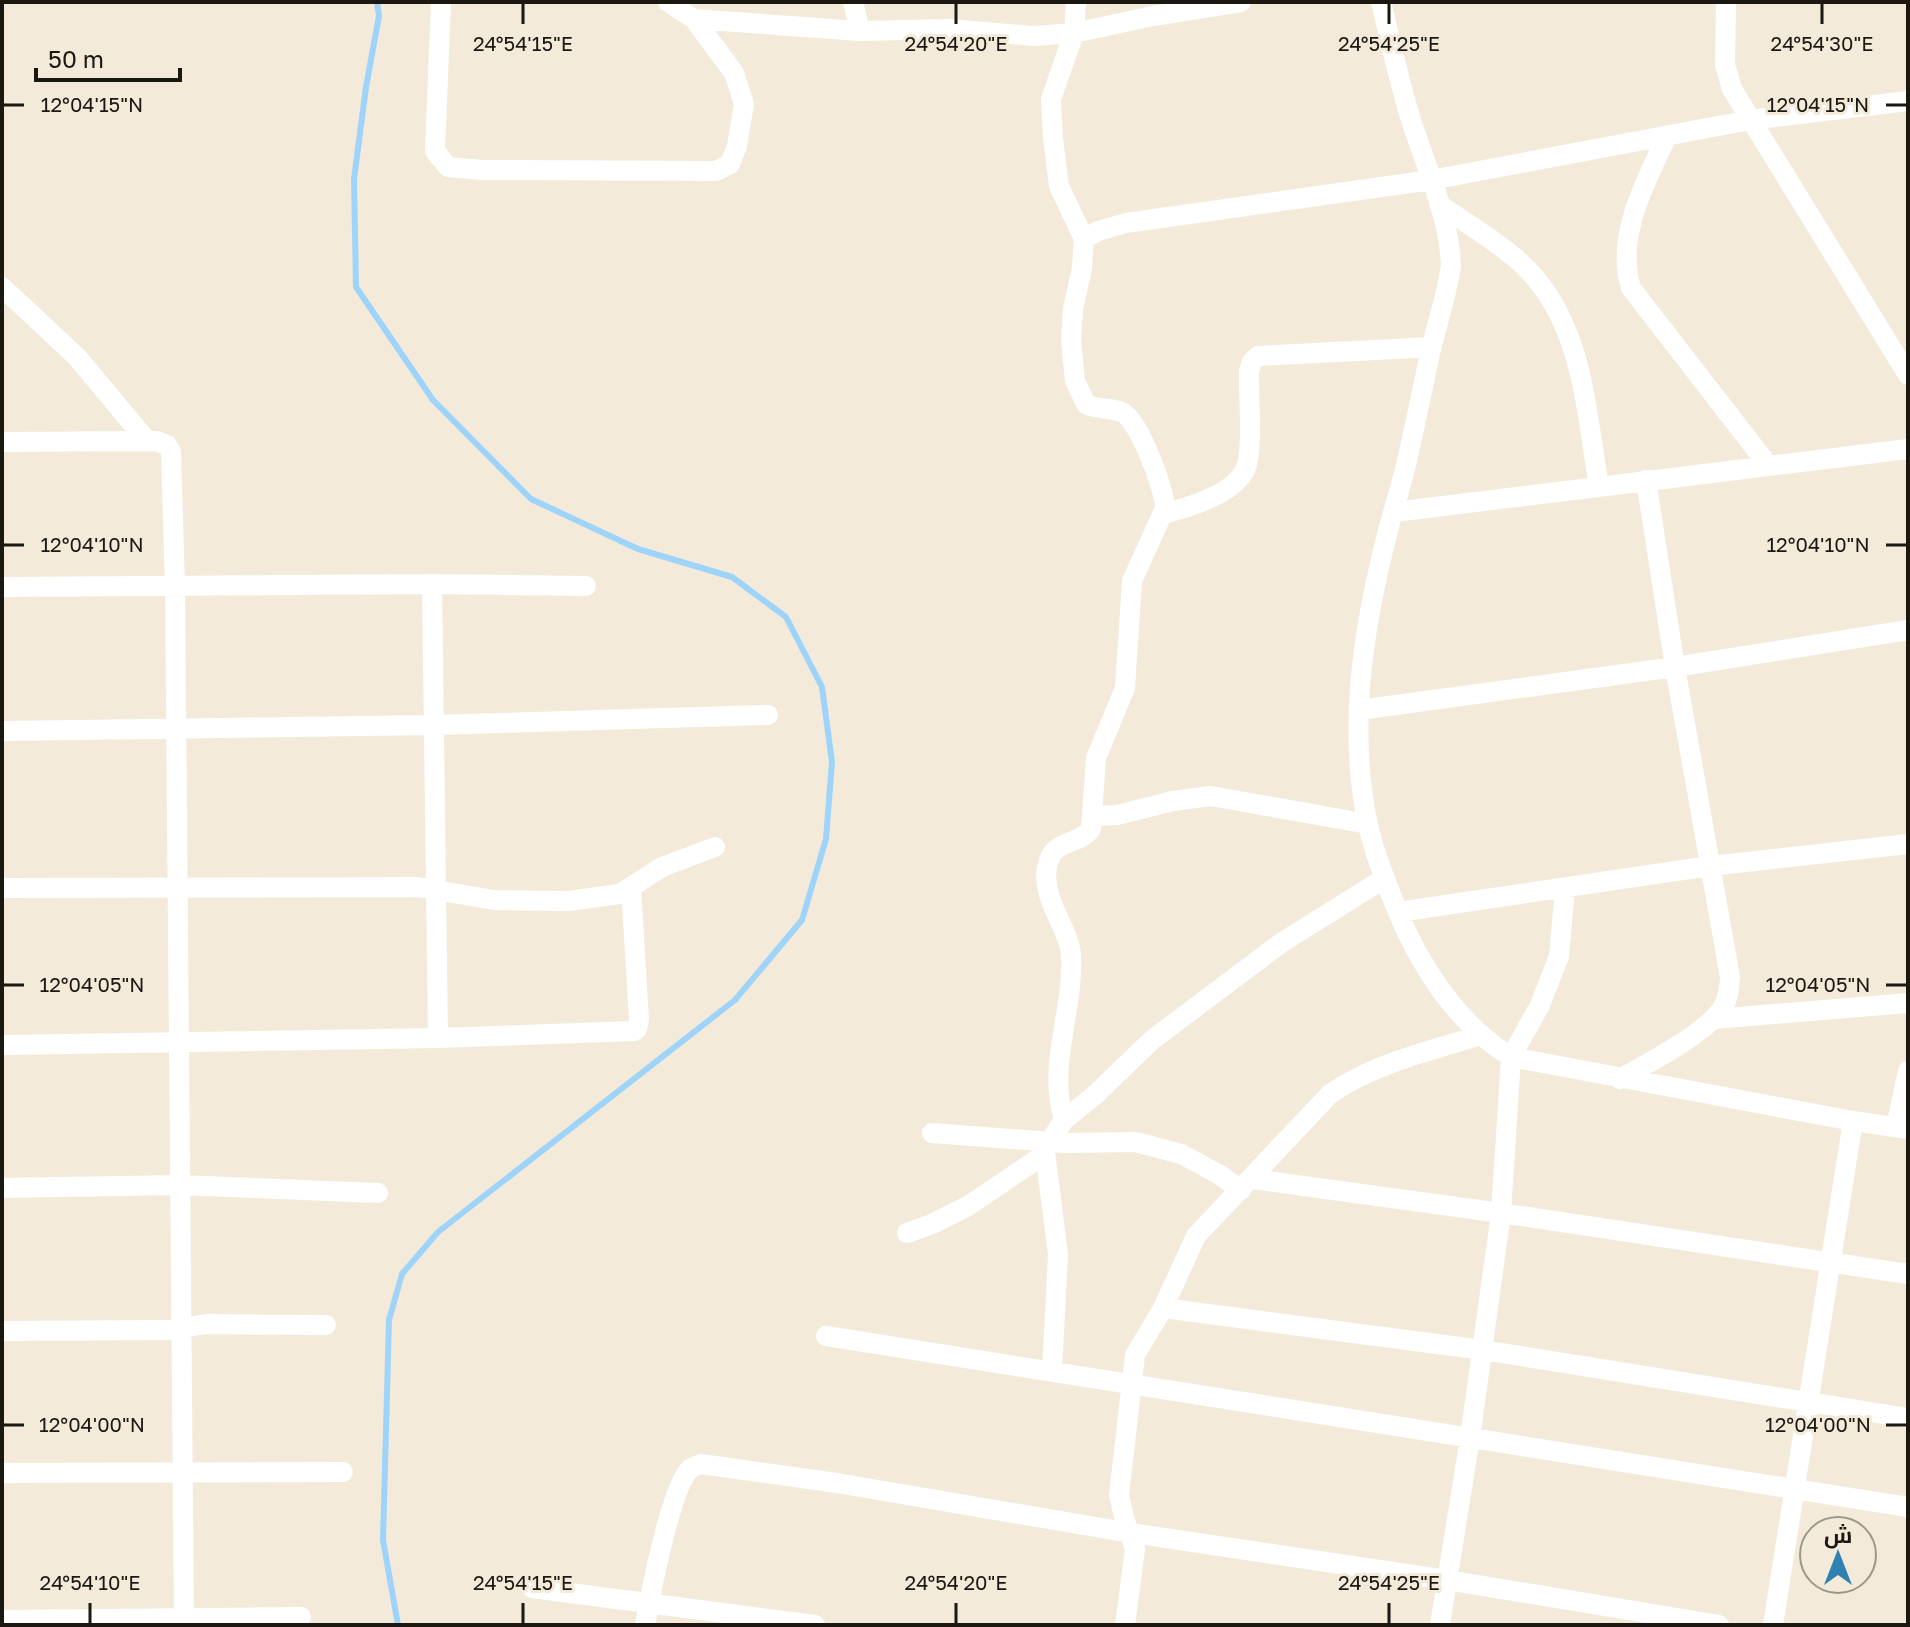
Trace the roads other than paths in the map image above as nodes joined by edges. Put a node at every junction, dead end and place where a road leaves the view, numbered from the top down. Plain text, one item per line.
1 (441, 2) edge
2 (668, 2) edge
3 (853, 2) edge
4 (1076, 2) edge
5 (1241, 2) edge
6 (1381, 2) edge
7 (1726, 2) edge
8 (694, 19) junction
9 (860, 31) junction
10 (1074, 33) junction
11 (1908, 101) edge
12 (1750, 120) junction
13 (1667, 136) junction
14 (1431, 180) junction
15 (1440, 205) junction
16 (1084, 239) junction
17 (2, 287) edge
18 (1432, 347) junction
19 (1908, 375) edge
20 (147, 441) junction
21 (2, 442) edge
22 (1908, 449) edge
23 (1768, 465) junction
24 (1646, 480) junction
25 (1599, 486) junction
26 (1394, 512) junction
27 (1164, 514) junction
28 (432, 584) junction
29 (175, 586) junction
30 (586, 586) dead end
31 (2, 587) edge
32 (1908, 630) edge
33 (1675, 667) junction
34 (1359, 710) junction
35 (768, 715) dead end
36 (434, 725) junction
37 (176, 730) junction
38 (2, 731) edge
39 (1092, 816) junction
40 (1368, 824) junction
41 (1908, 844) edge
42 (715, 847) dead end
43 (1710, 866) junction
44 (1385, 878) junction
45 (178, 887) junction
46 (2, 888) edge
47 (631, 888) junction
48 (1565, 888) junction
49 (436, 889) junction
50 (1398, 912) junction
51 (1908, 1003) edge
52 (1714, 1019) junction
53 (1481, 1035) junction
54 (438, 1038) junction
55 (179, 1043) junction
56 (2, 1045) edge
57 (1511, 1057) junction
58 (1908, 1071) edge
59 (1620, 1079) junction
60 (1064, 1120) junction
61 (1853, 1121) junction
62 (1902, 1128) edge
63 (932, 1133) dead end
64 (1048, 1147) junction
65 (1247, 1184) junction
66 (180, 1185) junction
67 (2, 1188) edge
68 (378, 1193) dead end
69 (1501, 1213) junction
70 (907, 1233) dead end
71 (1831, 1261) junction
72 (1908, 1274) edge
73 (1163, 1308) junction
74 (326, 1325) dead end
75 (181, 1327) junction
76 (2, 1331) edge
77 (826, 1336) dead end
78 (1483, 1350) junction
79 (1052, 1372) junction
80 (1130, 1384) junction
81 (1809, 1400) junction
82 (1908, 1418) edge
83 (1470, 1438) junction
84 (183, 1471) junction
85 (343, 1472) dead end
86 (2, 1473) edge
87 (1795, 1488) junction
88 (1908, 1507) edge
89 (1131, 1533) junction
90 (1447, 1580) junction
91 (532, 1588) dead end
92 (647, 1615) edge
93 (301, 1617) dead end
94 (2, 1620) edge
95 (184, 1622) edge
96 (815, 1625) edge
97 (1125, 1625) edge
98 (1440, 1625) edge
99 (1719, 1625) edge
100 (1773, 1625) edge

1 - 8 street
2 - 8 street
3 - 9 street
4 - 10 street
5 - 10 street
6 - 14 street
7 - 12 street
8 - 9 street
9 - 10 street
10 - 16 street
11 - 12 street
12 - 13 street
12 - 19 street
13 - 14 street
13 - 23 street
14 - 15 street
14 - 16 street
15 - 18 street
15 - 25 street
16 - 27 street
17 - 20 street
18 - 26 street
18 - 27 street
20 - 21 street
20 - 29 street
22 - 23 street
23 - 24 street
24 - 25 street
24 - 33 street
25 - 26 street
26 - 34 street
27 - 39 street
28 - 29 street
28 - 30 street
28 - 36 street
29 - 31 street
29 - 37 street
32 - 33 street
33 - 34 street
33 - 43 street
34 - 40 street
35 - 36 street
36 - 37 street
36 - 49 street
37 - 38 street
37 - 45 street
39 - 40 street
39 - 60 street
40 - 44 street
41 - 43 street
42 - 47 street
43 - 48 street
43 - 52 street
44 - 50 street
44 - 60 street
45 - 46 street
45 - 49 street
45 - 55 street
47 - 49 street
47 - 54 street
48 - 50 street
48 - 57 street
49 - 54 street
50 - 53 street
51 - 52 street
52 - 59 street
53 - 57 street
53 - 65 street
54 - 55 street
55 - 56 street
55 - 66 street
57 - 59 street
57 - 69 street
58 - 62 street
59 - 61 street
60 - 64 street
61 - 62 street
61 - 71 street
63 - 64 street
64 - 65 street
64 - 70 street
64 - 79 street
65 - 69 street
65 - 73 street
66 - 67 street
66 - 68 street
66 - 75 street
69 - 71 street
69 - 78 street
71 - 72 street
71 - 81 street
73 - 78 street
73 - 80 street
74 - 75 street
75 - 76 street
75 - 84 street
77 - 79 street
78 - 81 street
78 - 83 street
79 - 80 street
80 - 83 street
80 - 89 street
81 - 82 street
81 - 87 street
83 - 87 street
83 - 90 street
84 - 85 street
84 - 86 street
84 - 95 street
87 - 88 street
87 - 100 street
89 - 90 street
89 - 92 street
89 - 97 street
90 - 98 street
90 - 99 street
91 - 92 street
92 - 96 street
93 - 95 street
94 - 95 street

